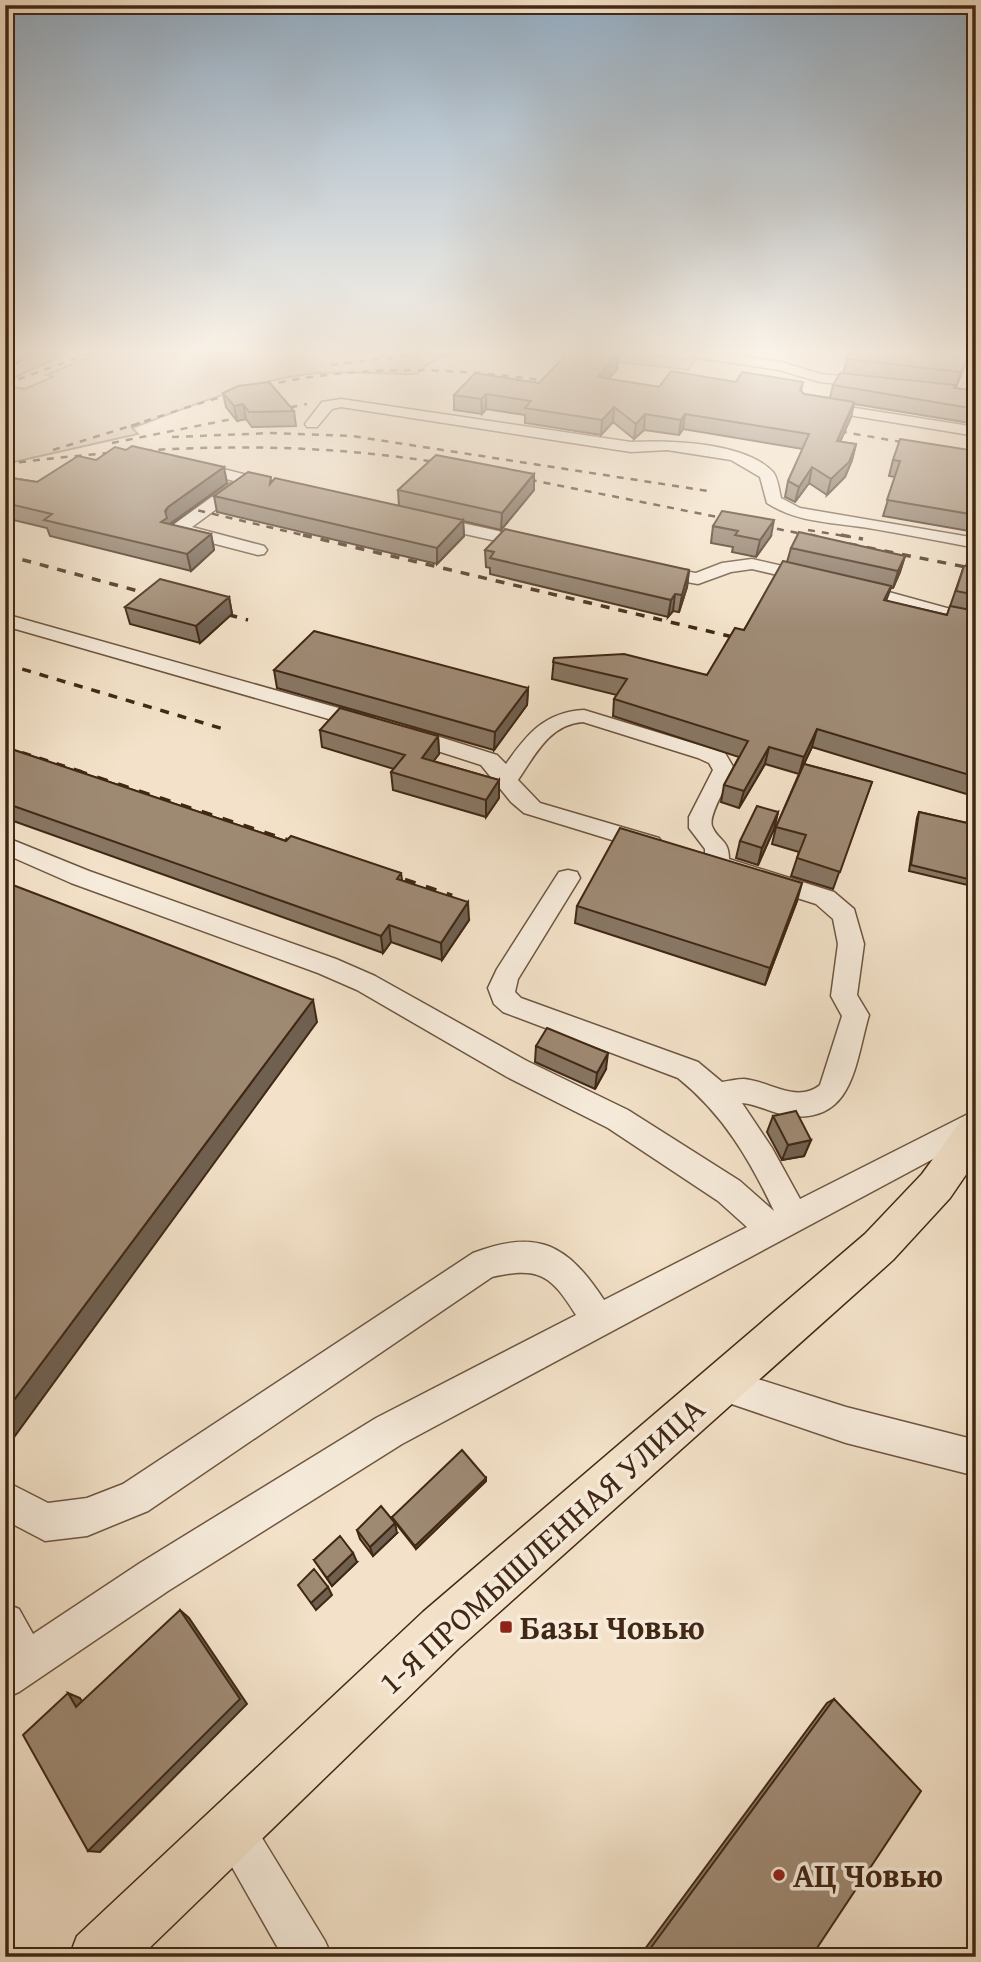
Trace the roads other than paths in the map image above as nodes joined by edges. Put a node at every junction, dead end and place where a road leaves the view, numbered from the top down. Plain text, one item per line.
1 (616, 445) edge
2 (175, 462) edge
3 (247, 479) junction
4 (287, 489) edge
5 (410, 516) edge
6 (976, 543) edge
7 (545, 547) edge
8 (258, 550) dead end
9 (640, 569) edge
10 (5, 620) edge
11 (976, 622) edge
12 (507, 779) junction
13 (5, 845) edge
14 (717, 863) junction
15 (568, 878) dead end
16 (718, 1094) junction
17 (976, 1122) edge
18 (976, 1129) edge
19 (783, 1225) junction
20 (598, 1320) junction
21 (720, 1384) junction
22 (976, 1458) edge
23 (5, 1499) edge
24 (5, 1623) edge
25 (16, 1670) edge
26 (233, 1830) junction
27 (98, 1957) edge
28 (309, 1957) edge

1 - 6 street
2 - 3 street
3 - 4 street
3 - 8 street
5 - 7 street
9 - 11 street
10 - 12 street
12 - 14 street
12 - 14 street
13 - 19 street
14 - 16 street
15 - 16 street
16 - 19 street
17 - 19 lane
18 - 21 main road, 1-Я ПРОМЫШЛЕННАЯ УЛИЦА
19 - 20 lane
20 - 23 street
20 - 25 lane
21 - 22 street
21 - 26 main road, 1-Я ПРОМЫШЛЕННАЯ УЛИЦА
24 - 25 street
26 - 27 main road, 1-Я ПРОМЫШЛЕННАЯ УЛИЦА
26 - 28 street

